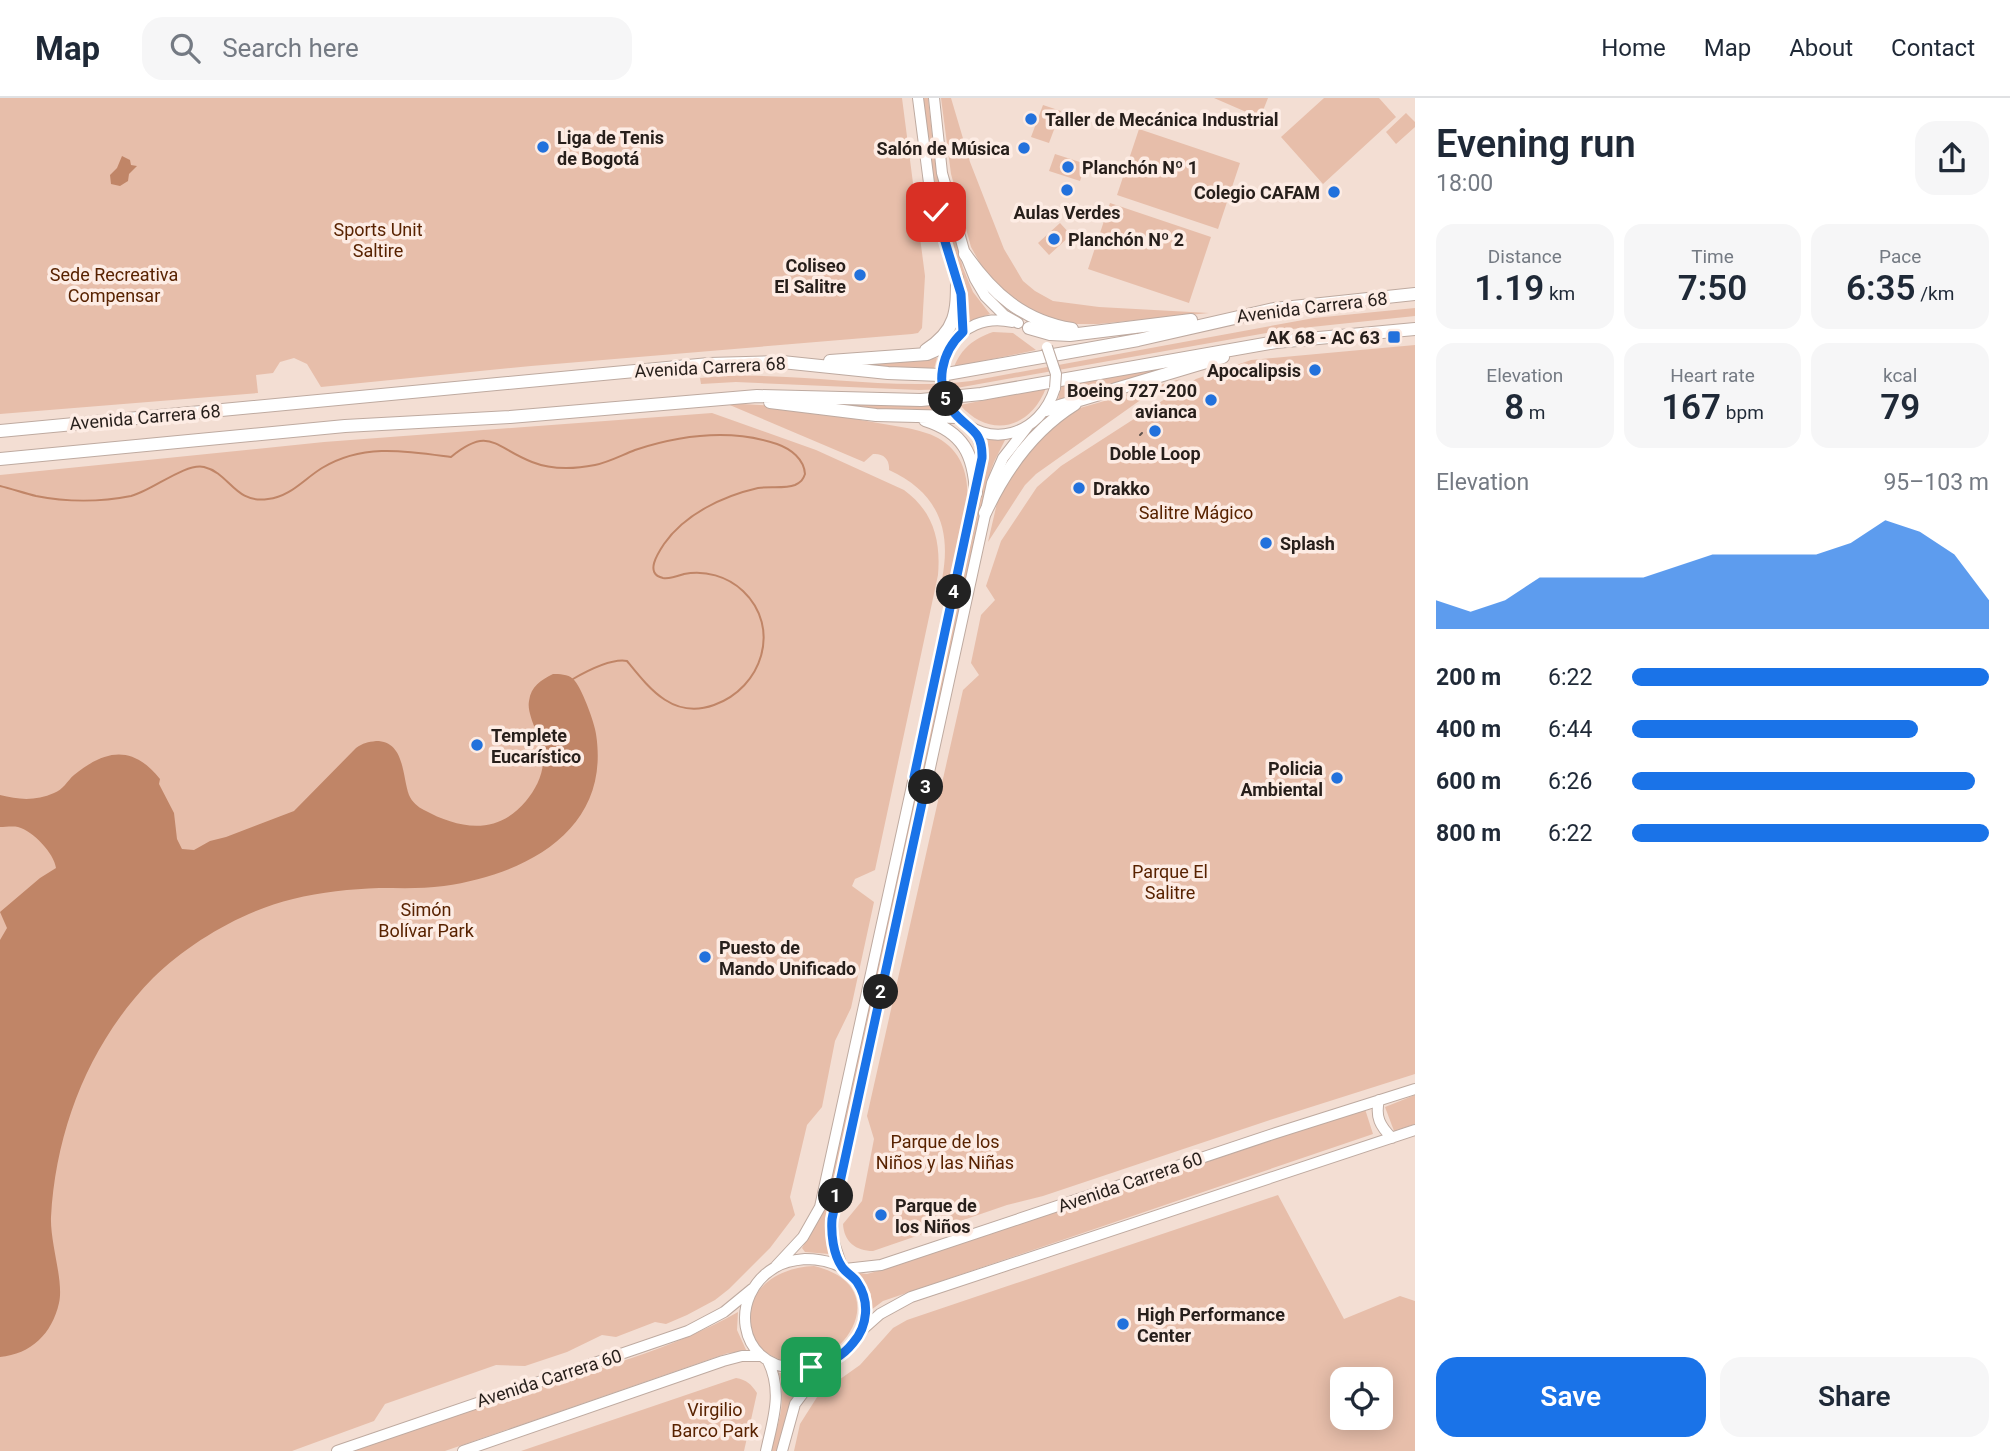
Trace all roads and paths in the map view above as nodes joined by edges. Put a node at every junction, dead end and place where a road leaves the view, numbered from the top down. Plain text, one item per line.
1 (918, 98) edge
2 (934, 98) edge
3 (965, 254) junction
4 (957, 278) junction
5 (1415, 294) edge
6 (1253, 313) junction
7 (1023, 326) junction
8 (1415, 329) edge
9 (1100, 331) junction
10 (963, 332) junction
11 (952, 343) junction
12 (1258, 346) junction
13 (913, 355) junction
14 (805, 364) junction
15 (1087, 396) junction
16 (737, 397) junction
17 (1046, 410) junction
18 (914, 416) junction
19 (958, 417) junction
20 (1028, 426) junction
21 (974, 429) junction
22 (0, 431) edge
23 (0, 459) edge
24 (976, 493) junction
25 (985, 513) junction
26 (914, 777) junction
27 (927, 780) junction
28 (1415, 1089) edge
29 (1379, 1100) junction
30 (1415, 1130) edge
31 (1392, 1138) junction
32 (776, 1266) junction
33 (844, 1268) junction
34 (752, 1289) junction
35 (862, 1330) junction
36 (764, 1359) junction
37 (824, 1365) junction
38 (337, 1451) edge
39 (463, 1451) edge
40 (766, 1451) edge
41 (782, 1451) edge

1 - 4 main road
2 - 3 main road
3 - 7 main road
3 - 9 main road
4 - 10 main road
4 - 13 main road
5 - 6 main road, Avenida Carrera 68
6 - 9 main road
6 - 14 main road, Avenida Carrera 68
7 - 9 main road
7 - 10 main road
7 - 17 main road, bridge
8 - 12 main road, Avenida Carrera 68
10 - 11 main road
11 - 13 main road
11 - 19 main road, bridge
12 - 15 main road
12 - 16 main road, Avenida Carrera 68
13 - 14 main road
14 - 22 main road, Avenida Carrera 68
15 - 17 main road
15 - 25 main road
16 - 18 main road
16 - 23 main road, Avenida Carrera 68
17 - 20 main road
18 - 19 main road
18 - 24 main road
19 - 21 main road
20 - 21 main road
20 - 25 main road
21 - 24 main road
24 - 26 main road
25 - 27 main road
26 - 27 main road
26 - 32 main road
27 - 33 main road
28 - 29 main road, Avenida Carrera 60
29 - 31 main road
29 - 33 main road, Avenida Carrera 60
30 - 31 main road
31 - 35 main road
32 - 33 main road
32 - 34 main road
33 - 35 main road
34 - 36 main road
34 - 38 main road, Avenida Carrera 60
35 - 37 main road
36 - 37 main road
36 - 39 main road
36 - 40 main road
37 - 41 main road

